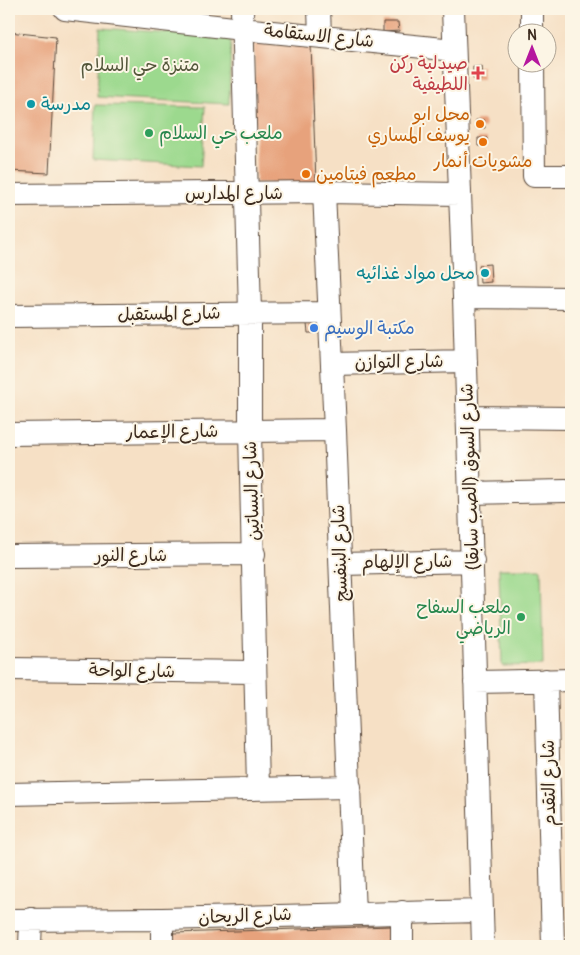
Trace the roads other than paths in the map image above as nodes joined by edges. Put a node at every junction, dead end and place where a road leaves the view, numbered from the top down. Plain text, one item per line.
1 (65, 9) edge
2 (320, 9) edge
3 (453, 9) edge
4 (532, 9) edge
5 (242, 19) edge
6 (532, 22) edge
7 (320, 36) junction
8 (454, 50) junction
9 (533, 72) edge
10 (571, 176) edge
11 (324, 192) junction
12 (248, 193) junction
13 (460, 194) junction
14 (9, 195) edge
15 (464, 297) junction
16 (571, 298) edge
17 (328, 312) junction
18 (250, 313) junction
19 (9, 316) edge
20 (466, 361) junction
21 (332, 364) junction
22 (468, 417) junction
23 (571, 418) edge
24 (335, 430) junction
25 (250, 431) junction
26 (9, 434) edge
27 (566, 491) dead end
28 (470, 493) junction
29 (254, 554) junction
30 (9, 556) edge
31 (472, 561) junction
32 (340, 564) junction
33 (9, 669) edge
34 (255, 672) junction
35 (546, 680) junction
36 (571, 680) edge
37 (475, 682) junction
38 (350, 787) junction
39 (258, 789) junction
40 (9, 794) edge
41 (481, 911) junction
42 (402, 912) junction
43 (354, 914) junction
44 (162, 919) junction
45 (20, 920) edge
46 (30, 946) edge
47 (162, 946) edge
48 (402, 946) edge
49 (483, 946) edge
50 (553, 946) edge

1 - 5 street, شارع الاستقامة
2 - 7 street
3 - 8 street, شارع السوق (الصب سابقا)
4 - 6 street
5 - 7 street, شارع الاستقامة
5 - 12 street
7 - 8 street, شارع الاستقامة
8 - 13 street, شارع السوق (الصب سابقا)
9 - 10 street
11 - 12 street, شارع المدارس
11 - 13 street, شارع المدارس
11 - 17 street, شارع البنفسج
12 - 14 street, شارع المدارس
12 - 18 street, شارع البساتين
13 - 15 street, شارع السوق (الصب سابقا)
15 - 16 street
15 - 20 street, شارع السوق (الصب سابقا)
17 - 18 street, شارع المستقبل
17 - 21 street, شارع البنفسج
18 - 19 street, شارع المستقبل
18 - 25 street, شارع البساتين
20 - 21 street, شارع التوازن
20 - 22 street, شارع السوق (الصب سابقا)
21 - 24 street, شارع البنفسج
22 - 23 street
22 - 28 street, شارع السوق (الصب سابقا)
24 - 25 street, شارع الإعمار
24 - 32 street, شارع البنفسج
25 - 26 street, شارع الإعمار
25 - 29 street, شارع البساتين
27 - 28 street
28 - 31 street, شارع السوق (الصب سابقا)
29 - 30 street, شارع النور
29 - 34 street, شارع البساتين
31 - 32 street, شارع الإلهام
31 - 37 street, شارع السوق (الصب سابقا)
32 - 38 street, شارع البنفسج
33 - 34 street, شارع الواحة
34 - 39 street, شارع البساتين
35 - 36 street
35 - 37 street
35 - 50 street, شارع التقدم
37 - 41 street, شارع السوق (الصب سابقا)
38 - 39 street
38 - 43 street, شارع البنفسج
39 - 40 street
41 - 42 street, شارع الريحان
41 - 49 street, شارع السوق (الصب سابقا)
42 - 43 street, شارع الريحان
42 - 48 street
43 - 44 street, شارع الريحان
44 - 45 street, شارع الريحان
44 - 47 street
45 - 46 street

